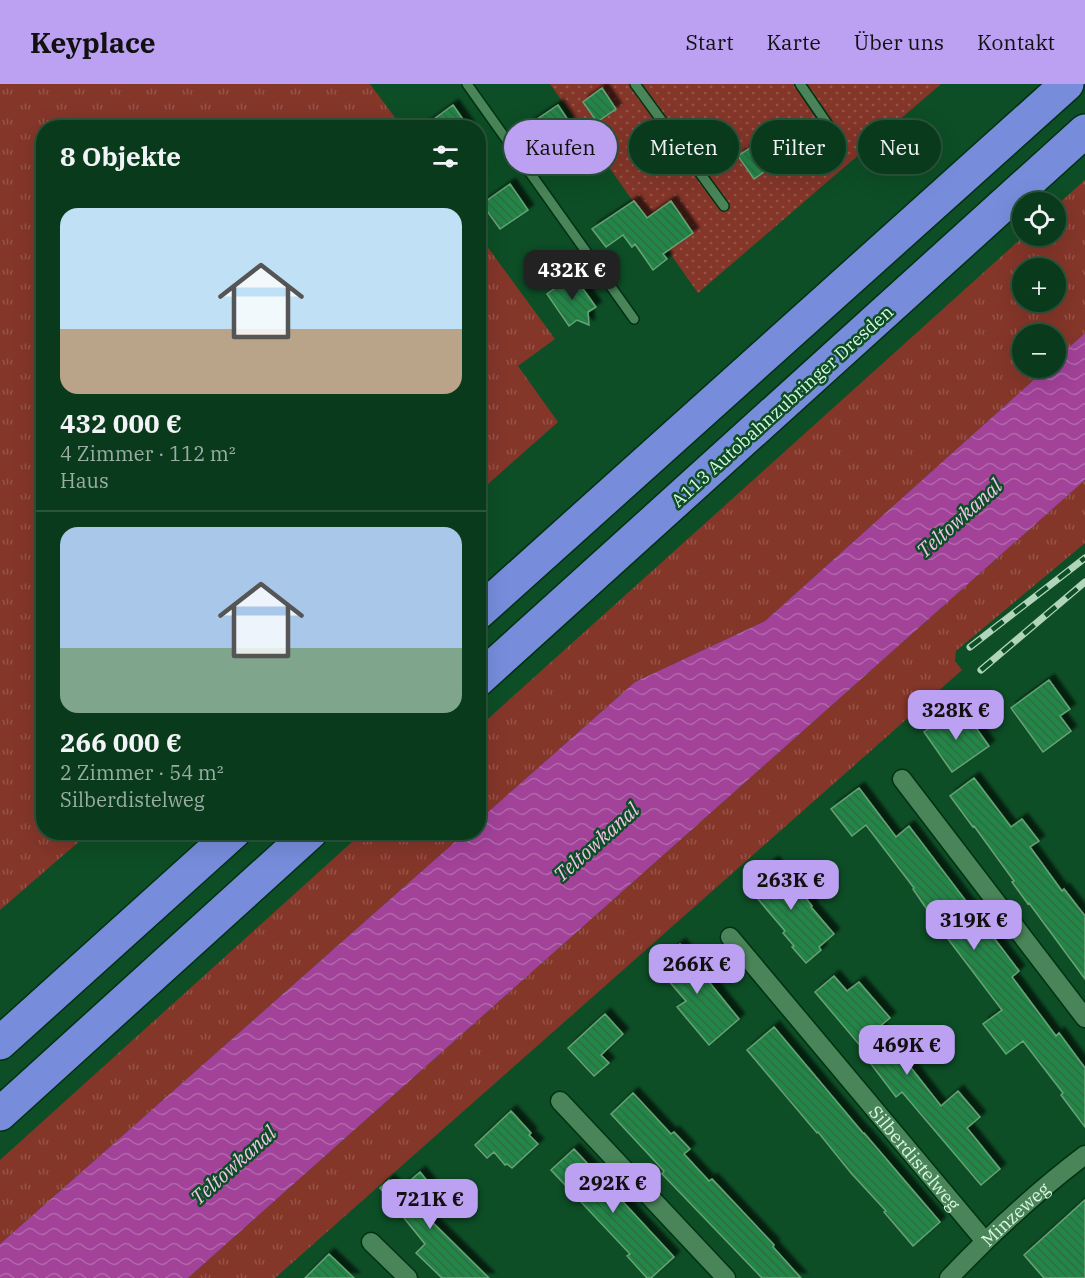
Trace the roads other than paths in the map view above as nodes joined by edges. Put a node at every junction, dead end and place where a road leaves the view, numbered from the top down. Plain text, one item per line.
1 (467, 84) edge
2 (635, 84) edge
3 (800, 84) edge
4 (1067, 84) edge
5 (825, 120) edge
6 (1085, 131) edge
7 (724, 206) dead end
8 (634, 319) dead end
9 (486, 606) edge
10 (486, 673) edge
11 (902, 780) dead end
12 (225, 840) edge
13 (302, 840) edge
14 (730, 937) dead end
15 (1085, 1018) edge
16 (0, 1043) edge
17 (560, 1101) dead end
18 (0, 1114) edge
19 (1085, 1155) edge
20 (984, 1240) junction
21 (371, 1242) dead end
22 (408, 1278) edge
23 (726, 1278) edge
24 (949, 1278) edge

1 - 8 lane
2 - 7 lane
3 - 5 lane
4 - 9 highway
6 - 10 highway, A113 Autobahnzubringer Dresden
11 - 15 street
12 - 16 highway
13 - 18 highway
14 - 20 street, Silberdistelweg
17 - 23 street
19 - 20 street, Minzeweg
20 - 24 street, Minzeweg
21 - 22 street

